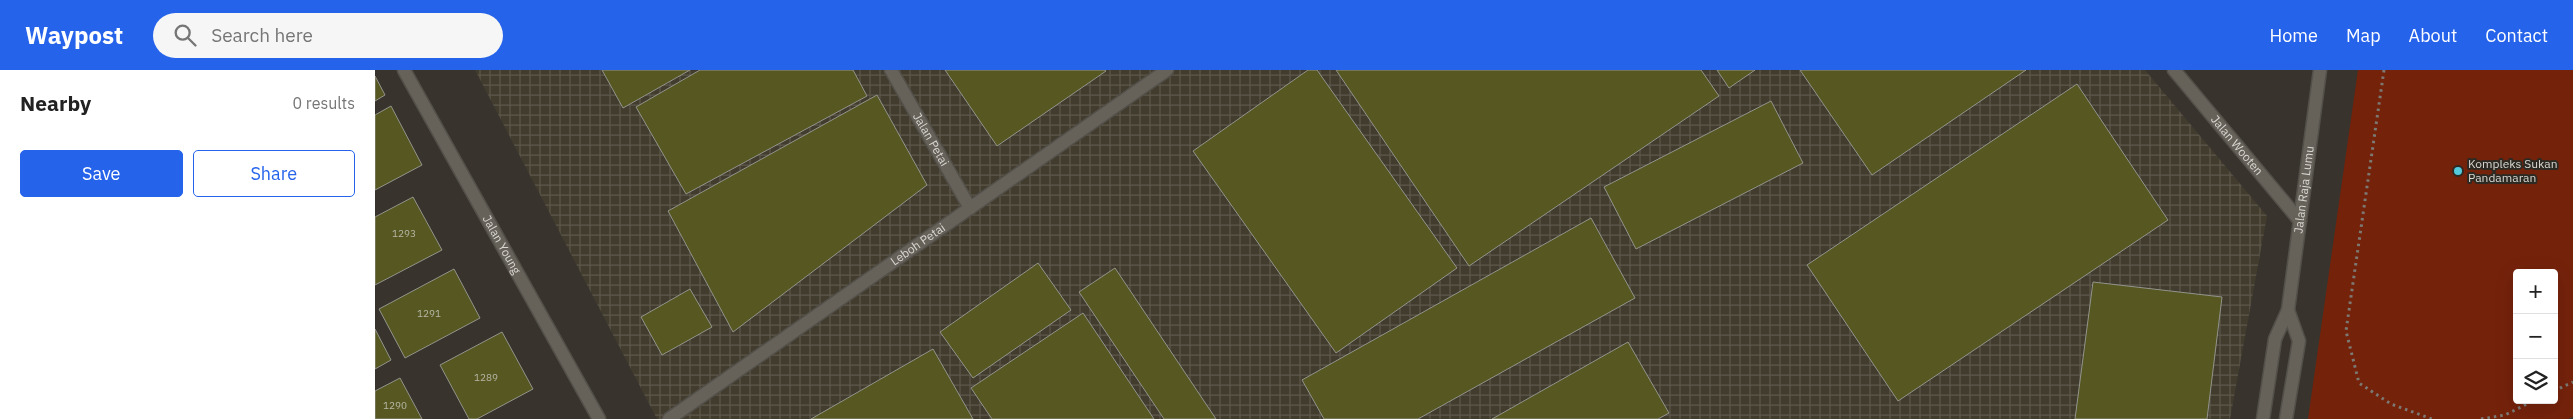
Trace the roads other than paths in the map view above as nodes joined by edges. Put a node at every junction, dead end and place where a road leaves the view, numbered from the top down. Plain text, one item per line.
1 (404, 70) edge
2 (891, 70) edge
3 (1167, 70) edge
4 (2174, 70) edge
5 (2320, 70) edge
6 (969, 208) junction
7 (2300, 221) junction
8 (2288, 310) junction
9 (599, 419) edge
10 (669, 419) edge
11 (2263, 419) edge
12 (2286, 419) edge

1 - 9 street, Jalan Young
2 - 6 street, Jalan Petai
3 - 6 street, Leboh Petai
4 - 7 street, Jalan Wooten
5 - 7 street, Jalan Raja Lumu
6 - 10 street, Leboh Petai
7 - 8 street, Jalan Raja Lumu
8 - 11 street, Jalan Raja Lumu
8 - 12 street, Jalan Raja Lumu

